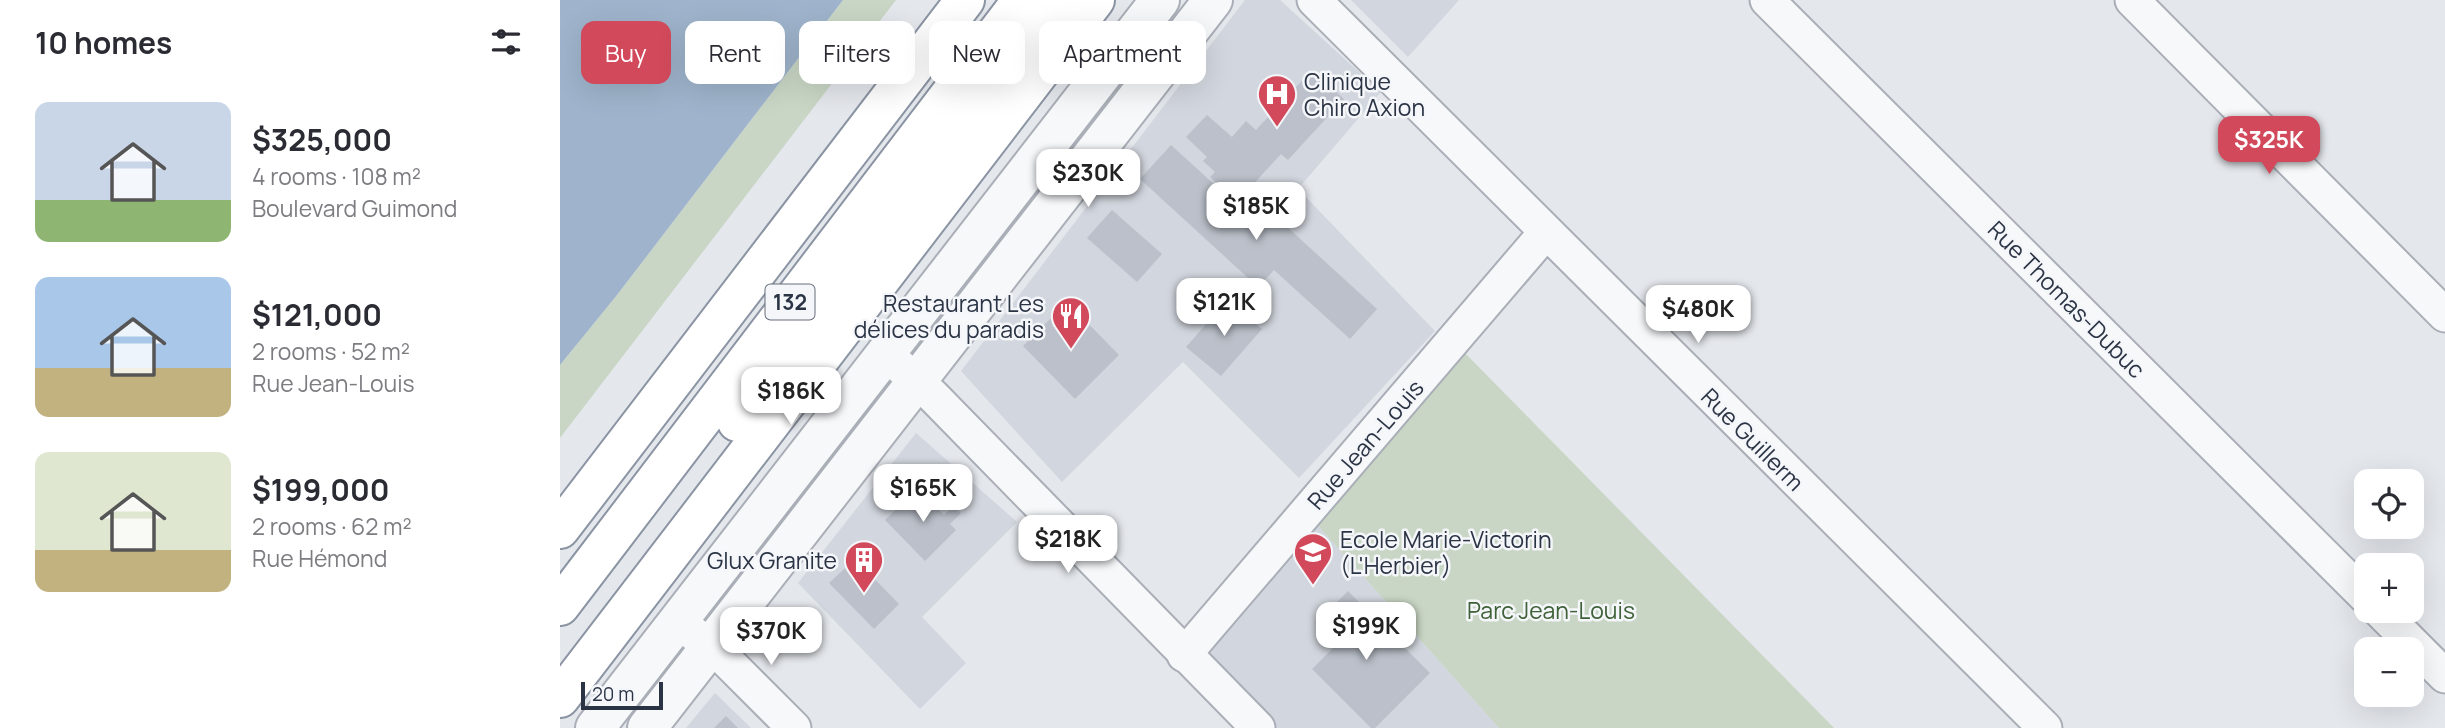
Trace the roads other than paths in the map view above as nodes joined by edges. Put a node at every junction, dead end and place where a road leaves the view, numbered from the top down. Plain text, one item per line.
1 (965, 0) edge
2 (1022, 0) edge
3 (1059, 0) edge
4 (1095, 0) edge
5 (1160, 0) edge
6 (1213, 0) edge
7 (1314, 0) edge
8 (1767, 0) edge
9 (2133, 0) edge
10 (1546, 232) junction
11 (2445, 315) edge
12 (886, 354) junction
13 (917, 381) junction
14 (560, 529) edge
15 (2354, 585) edge
16 (560, 606) edge
17 (678, 621) junction
18 (2391, 623) edge
19 (710, 645) junction
20 (560, 655) edge
21 (1184, 655) junction
22 (2445, 676) edge
23 (560, 698) edge
24 (595, 728) edge
25 (647, 728) edge
26 (794, 728) edge
27 (1258, 728) edge
28 (2045, 728) edge

1 - 14 highway
2 - 16 highway, 132
3 - 20 highway
4 - 23 highway
5 - 12 street
6 - 13 street
7 - 10 street, Rue Guillerm
8 - 15 street, Rue Thomas-Dubuc
9 - 11 street
10 - 21 street, Rue Jean-Louis
10 - 28 street, Rue Guillerm
12 - 13 street
12 - 17 street
13 - 19 street
13 - 21 street
17 - 19 street
17 - 24 street
18 - 22 street
19 - 25 street
19 - 26 street
21 - 27 street

